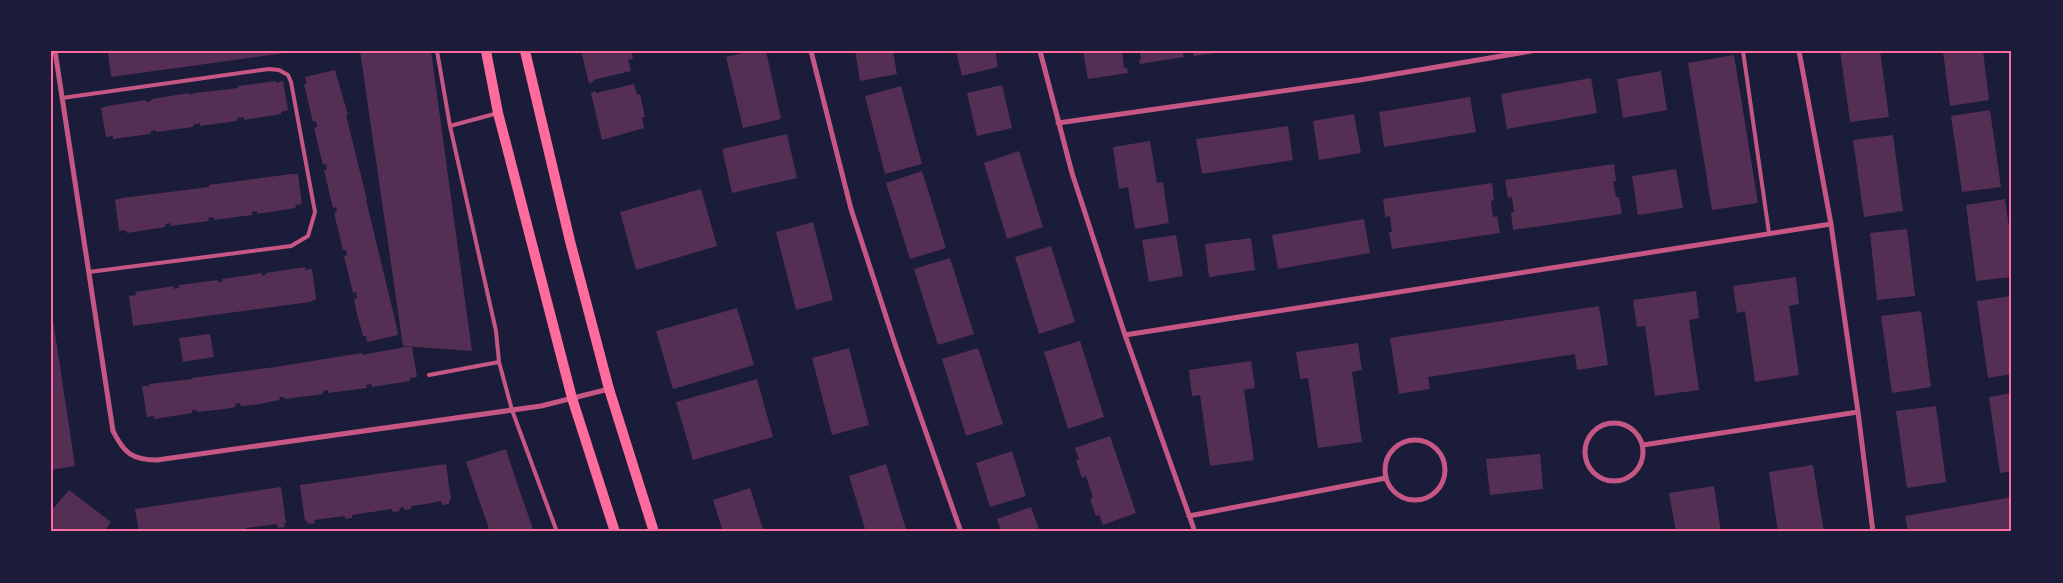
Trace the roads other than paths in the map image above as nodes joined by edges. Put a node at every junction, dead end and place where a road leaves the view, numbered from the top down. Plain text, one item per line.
1 (55, 51) edge
2 (437, 51) edge
3 (486, 51) edge
4 (525, 51) edge
5 (810, 51) edge
6 (1040, 51) edge
7 (1531, 51) edge
8 (1743, 51) edge
9 (1799, 51) edge
10 (62, 98) junction
11 (498, 113) junction
12 (1058, 123) junction
13 (450, 126) junction
14 (1831, 224) junction
15 (1769, 233) junction
16 (89, 272) junction
17 (1126, 335) junction
18 (499, 362) junction
19 (429, 374) dead end
20 (609, 389) junction
21 (572, 398) junction
22 (512, 410) junction
23 (1858, 412) junction
24 (1643, 445) junction
25 (1386, 478) junction
26 (1189, 516) junction
27 (557, 532) edge
28 (615, 532) edge
29 (654, 532) edge
30 (961, 532) edge
31 (1195, 532) edge
32 (1873, 532) edge

1 - 10 street
2 - 13 lane
3 - 11 main road
4 - 20 main road
5 - 30 street
6 - 12 street
7 - 12 street
8 - 15 lane
9 - 14 street
10 - 16 street
10 - 16 lane
11 - 13 lane
11 - 21 main road
12 - 17 street
13 - 18 lane
14 - 15 street
14 - 23 street
15 - 17 street
16 - 22 street
17 - 26 street
18 - 19 lane
18 - 22 lane
20 - 21 street
20 - 29 main road
21 - 22 street
21 - 28 main road
22 - 27 lane
23 - 24 street
23 - 32 street
24 - 24 street
25 - 25 street
25 - 26 street
26 - 31 street

